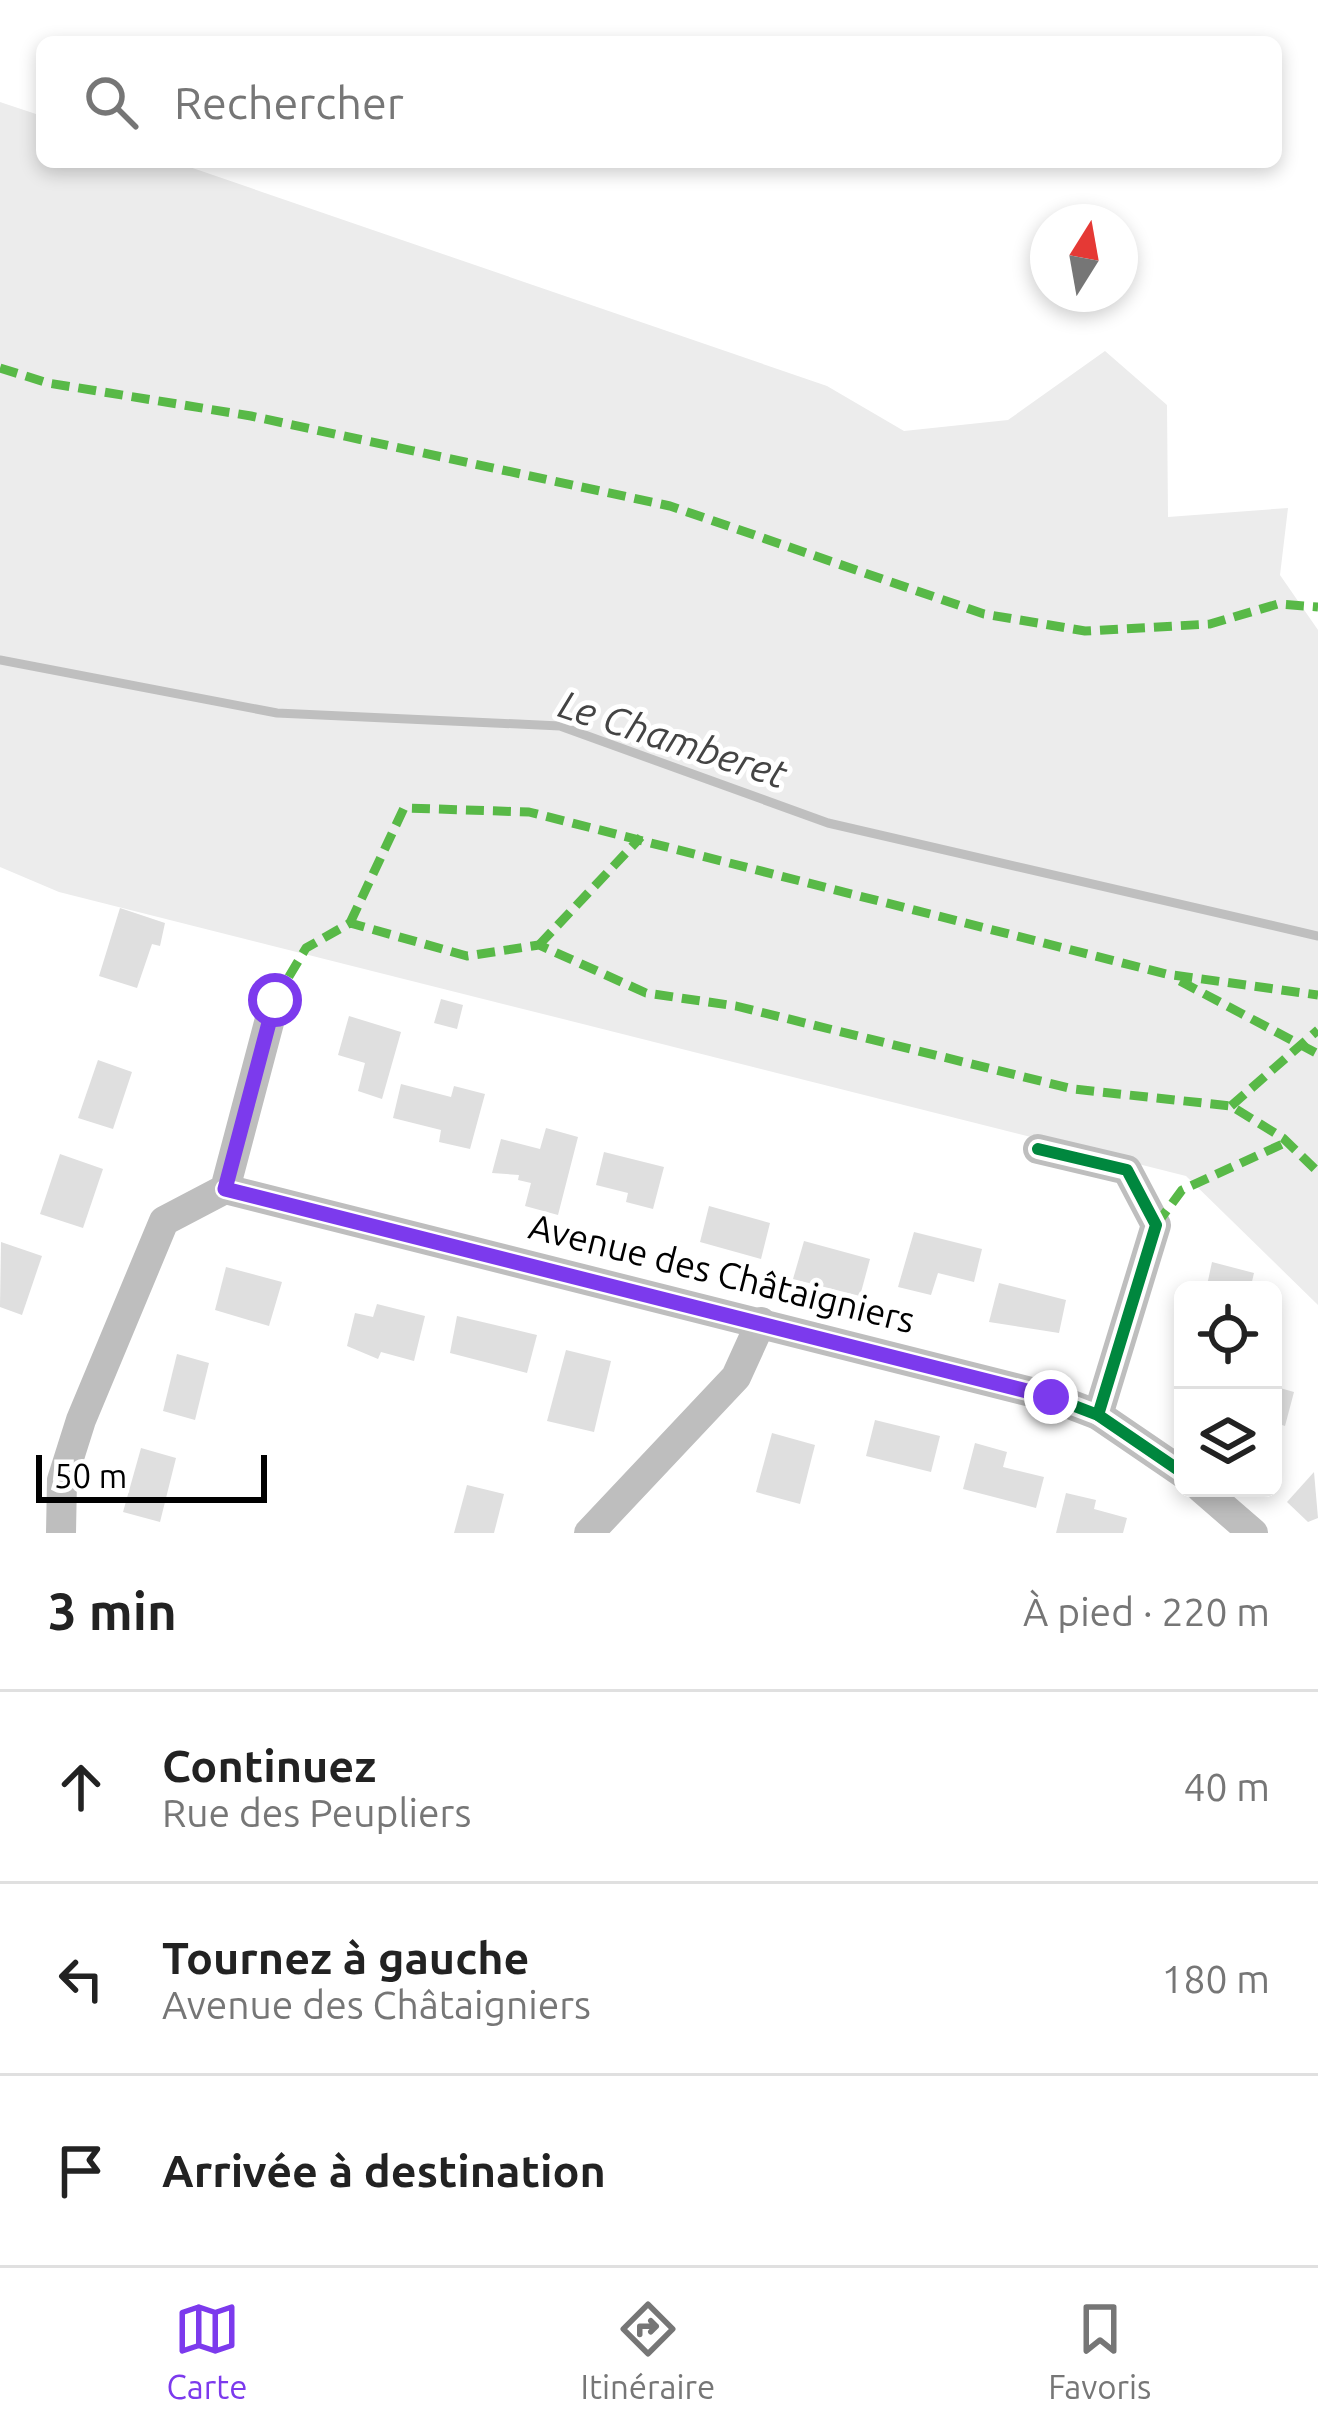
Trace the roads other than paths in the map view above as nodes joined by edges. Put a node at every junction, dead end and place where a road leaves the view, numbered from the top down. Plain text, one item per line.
1 (275, 1000) dead end
2 (1038, 1149) dead end
3 (225, 1189) junction
4 (761, 1322) junction
5 (1097, 1415) junction
6 (1174, 1467) edge
7 (1211, 1497) edge
8 (61, 1533) edge
9 (589, 1533) edge
10 (1252, 1533) edge

1 - 3 street
2 - 5 street
3 - 4 street, Avenue des Châtaigniers
3 - 8 street
4 - 5 street, Avenue des Châtaigniers
4 - 9 street
5 - 6 street, Avenue des Châtaigniers
7 - 10 street

